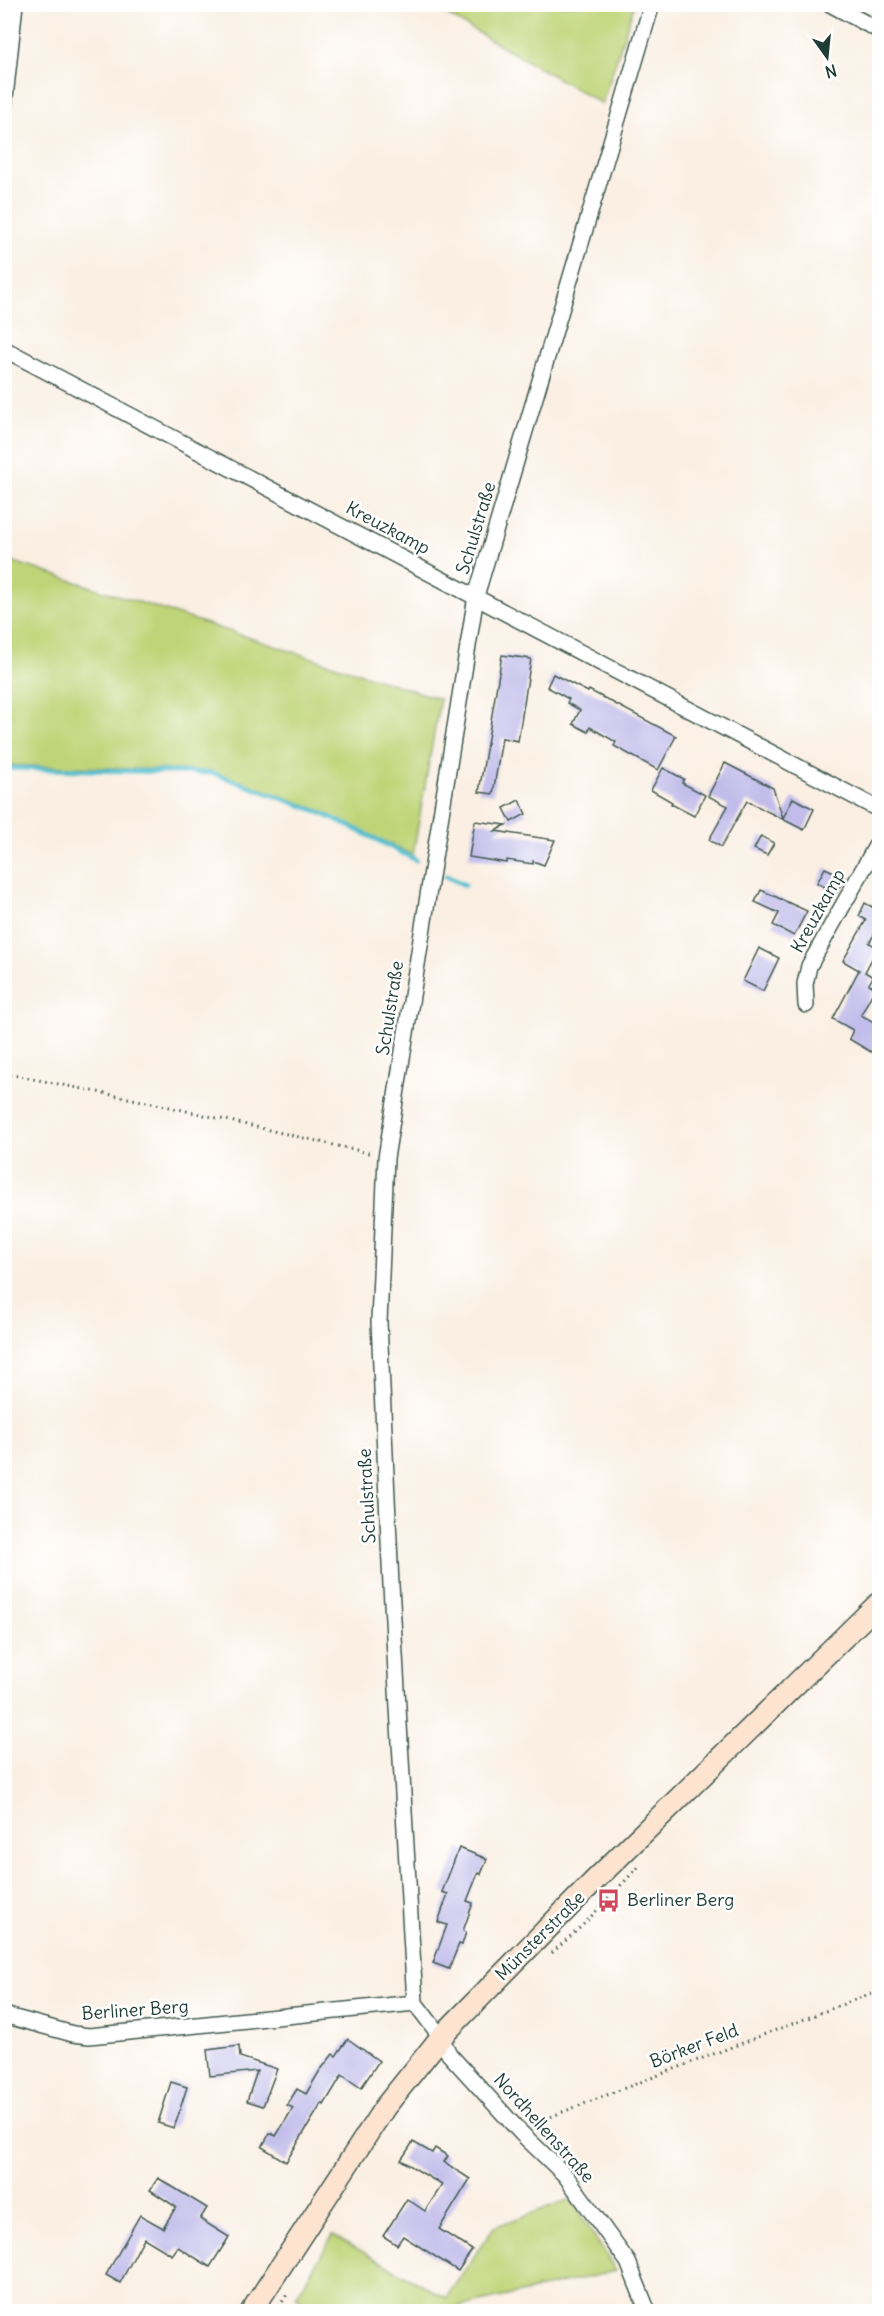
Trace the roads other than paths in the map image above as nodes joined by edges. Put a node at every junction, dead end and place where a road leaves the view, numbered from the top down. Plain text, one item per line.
1 (15, 4) edge
2 (652, 4) edge
3 (830, 4) edge
4 (879, 31) edge
5 (4, 107) edge
6 (4, 349) edge
7 (476, 596) junction
8 (879, 810) edge
9 (879, 839) edge
10 (806, 1005) dead end
11 (879, 1602) edge
12 (415, 2003) junction
13 (4, 2015) edge
14 (441, 2037) junction
15 (251, 2312) edge
16 (648, 2312) edge

1 - 5 street
2 - 7 street, Schulstraße
3 - 4 street
6 - 7 street, Kreuzkamp
7 - 8 street, Kreuzkamp
7 - 12 street, Schulstraße
9 - 10 street, Kreuzkamp
11 - 14 main road, Münsterstraße
12 - 13 street, Berliner Berg
12 - 14 street
14 - 15 main road, Münsterstraße
14 - 16 street, Nordhellenstraße

